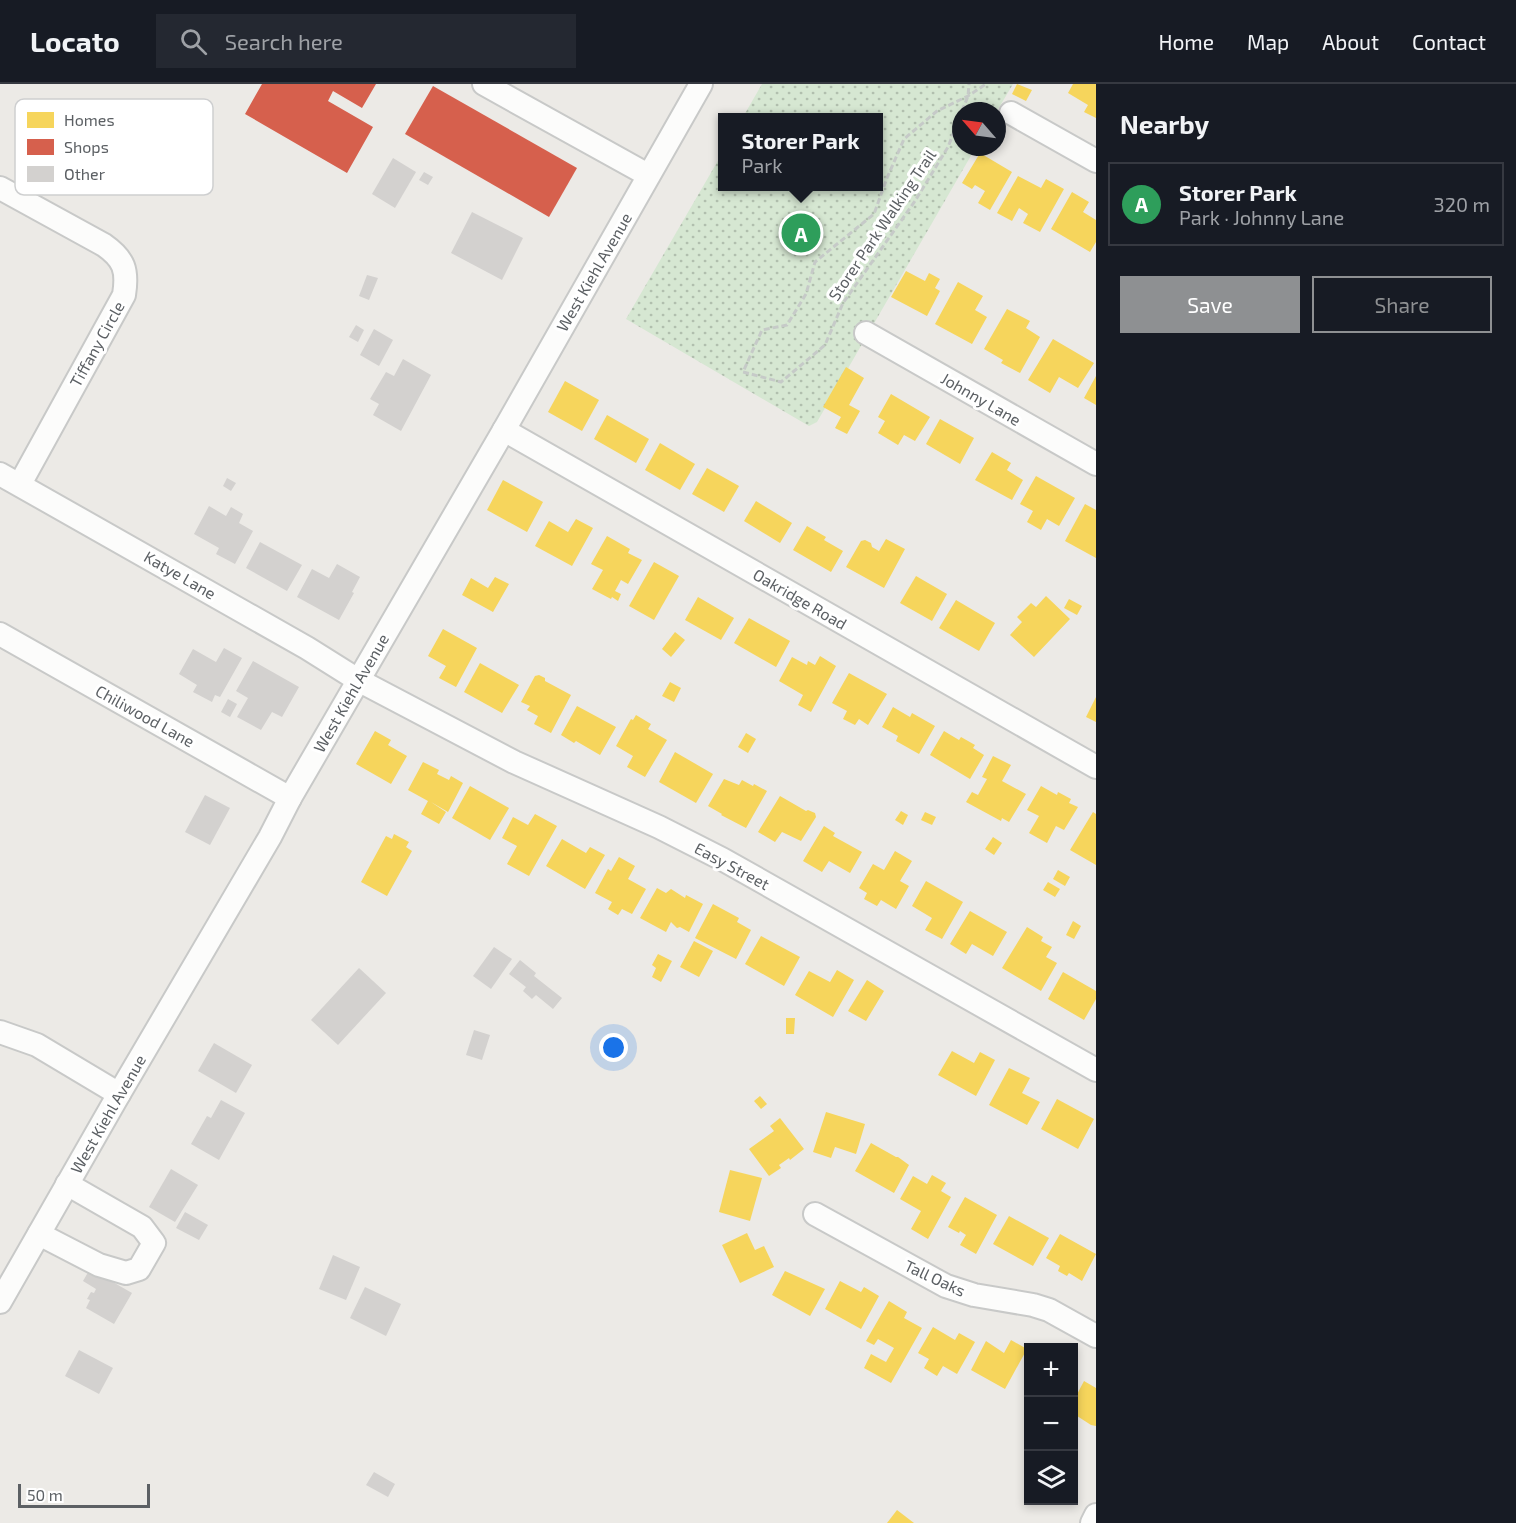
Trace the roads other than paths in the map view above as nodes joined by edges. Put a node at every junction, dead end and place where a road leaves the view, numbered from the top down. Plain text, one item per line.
1 (484, 84) edge
2 (701, 84) edge
3 (1011, 113) dead end
4 (1096, 161) edge
5 (648, 176) junction
6 (0, 188) edge
7 (866, 333) dead end
8 (504, 430) junction
9 (1096, 465) edge
10 (10, 479) edge
11 (0, 634) edge
12 (358, 680) junction
13 (1096, 767) edge
14 (290, 798) junction
15 (0, 1032) edge
16 (1096, 1070) edge
17 (119, 1094) junction
18 (67, 1184) junction
19 (815, 1214) dead end
20 (39, 1234) junction
21 (0, 1302) edge
22 (1096, 1336) edge
23 (1096, 1515) edge
24 (1092, 1523) edge

1 - 5 street
2 - 5 street, West Kiehl Avenue
3 - 4 street
5 - 8 street, West Kiehl Avenue
6 - 10 street, Tiffany Circle
7 - 9 street, Johnny Lane
8 - 12 street, West Kiehl Avenue
8 - 13 street, Oakridge Road
10 - 12 street, Katye Lane
11 - 14 street, Chiliwood Lane
12 - 14 street, West Kiehl Avenue
12 - 16 street, Easy Street
14 - 17 street, West Kiehl Avenue
15 - 17 street
17 - 18 street, West Kiehl Avenue
18 - 20 street, West Kiehl Avenue
18 - 20 street
19 - 22 street, Tall Oaks
20 - 21 street, West Kiehl Avenue
23 - 24 street

